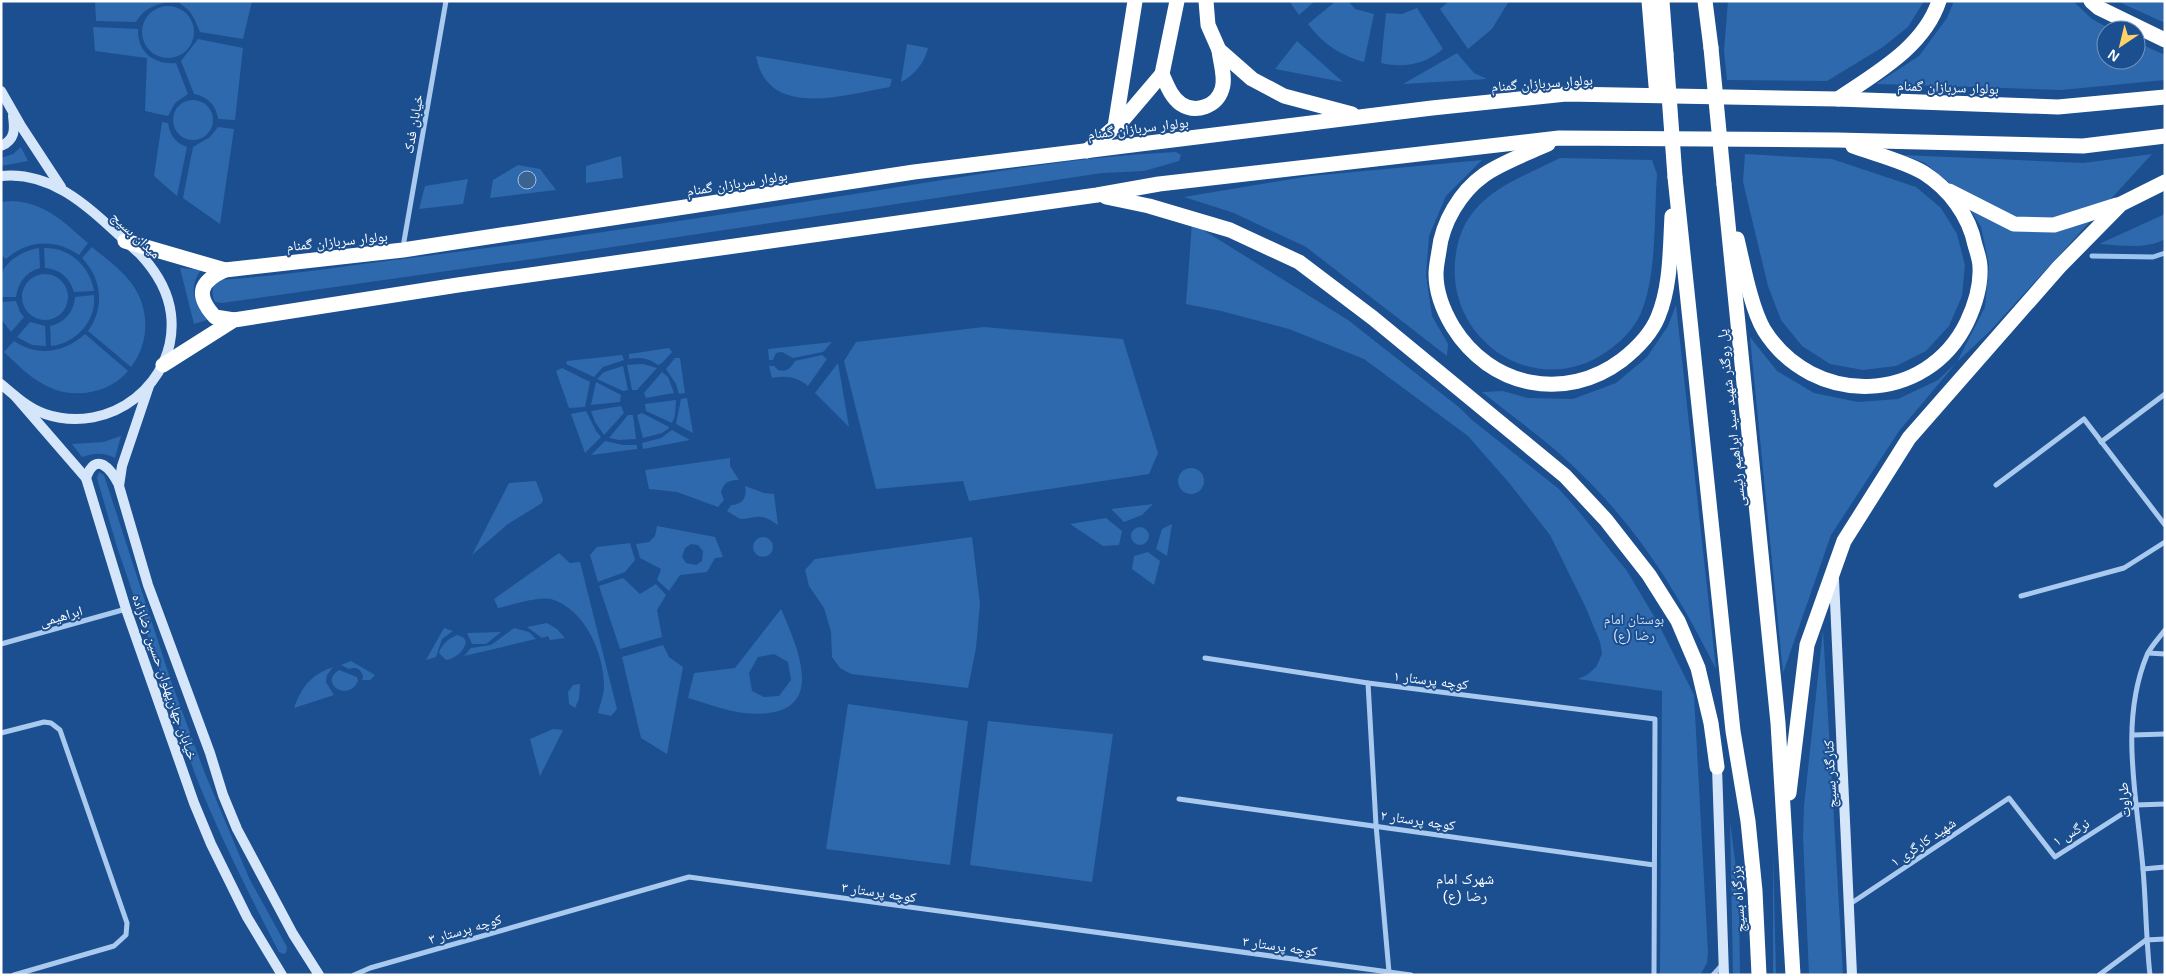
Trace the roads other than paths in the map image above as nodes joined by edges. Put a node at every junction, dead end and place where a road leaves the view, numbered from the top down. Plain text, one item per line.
1 (446, 1) edge
2 (1135, 1) edge
3 (1176, 1) edge
4 (1206, 1) edge
5 (1649, 1) edge
6 (1662, 1) edge
7 (1705, 1) edge
8 (1713, 1) edge
9 (1939, 1) edge
10 (2091, 1) edge
11 (2165, 40) edge
12 (1711, 48) junction
13 (1218, 50) junction
14 (1162, 74) junction
15 (1, 91) edge
16 (1668, 97) junction
17 (2165, 97) edge
18 (1838, 99) junction
19 (12, 110) junction
20 (1361, 117) junction
21 (1115, 126) junction
22 (2165, 136) edge
23 (1559, 138) junction
24 (1836, 140) junction
25 (1, 146) edge
26 (1087, 151) junction
27 (1, 176) edge
28 (1675, 177) junction
29 (2165, 182) edge
30 (1724, 184) junction
31 (1939, 186) junction
32 (62, 188) junction
33 (1097, 195) junction
34 (2120, 204) junction
35 (125, 242) junction
36 (403, 250) junction
37 (225, 270) junction
38 (234, 320) junction
39 (163, 365) junction
40 (1, 384) edge
41 (149, 386) junction
42 (2165, 394) edge
43 (15, 396) junction
44 (2101, 442) junction
45 (86, 478) junction
46 (1996, 485) dead end
47 (119, 486) junction
48 (2165, 525) edge
49 (2165, 542) edge
50 (1833, 571) junction
51 (2021, 596) dead end
52 (126, 609) junction
53 (2165, 630) edge
54 (1, 644) edge
55 (2148, 653) junction
56 (2165, 654) edge
57 (1204, 658) dead end
58 (1368, 683) junction
59 (1, 733) edge
60 (2165, 734) edge
61 (2133, 735) junction
62 (1716, 767) joint
63 (2009, 798) joint
64 (1179, 799) dead end
65 (2165, 804) edge
66 (2136, 805) junction
67 (1376, 825) junction
68 (1784, 831) junction
69 (1654, 865) junction
70 (2165, 867) edge
71 (2143, 869) junction
72 (1850, 904) junction
73 (2165, 939) edge
74 (2146, 940) junction
75 (1724, 964) junction
76 (1389, 972) junction
77 (14, 975) edge
78 (282, 975) edge
79 (319, 975) edge
80 (354, 975) edge
81 (1411, 975) edge
82 (1654, 975) edge
83 (1713, 975) edge
84 (1724, 975) edge
85 (1759, 975) edge
86 (1793, 975) edge
87 (1852, 975) edge
88 (2099, 975) edge
89 (2150, 975) edge

1 - 36 street, خیابان فدک
2 - 21 highway
3 - 14 highway
4 - 13 highway
5 - 16 highway
6 - 28 highway, bridge
7 - 12 highway, پل روگذر شهید سید ابراهیم رئیسی
8 - 12 highway
9 - 18 highway
10 - 11 highway
12 - 30 highway, پل روگذر شهید سید ابراهیم رئیسی, bridge
13 - 14 highway
13 - 20 highway
14 - 21 highway
15 - 19 main road
16 - 18 highway, بولوار سربازان گمنام
16 - 20 highway, بولوار سربازان گمنام
17 - 18 highway, بولوار سربازان گمنام
19 - 25 main road
19 - 32 main road
20 - 26 highway, بولوار سربازان گمنام
21 - 26 highway
22 - 24 highway
23 - 24 highway
23 - 28 highway
23 - 33 highway
24 - 31 highway
26 - 36 highway, بولوار سربازان گمنام
27 - 32 main road, میدان بسیج
28 - 85 highway, بزرگراه بسیج
29 - 34 highway
30 - 31 highway
30 - 68 highway, پل روگذر شهید سید ابراهیم رئیسی
31 - 34 highway
32 - 35 main road, میدان بسیج
33 - 38 highway
33 - 62 highway
34 - 50 highway
35 - 37 highway, بولوار سربازان گمنام
35 - 39 main road, میدان بسیج
36 - 37 highway, بولوار سربازان گمنام
37 - 38 highway
38 - 39 highway
39 - 41 main road, میدان بسیج
40 - 43 main road, میدان بسیج
41 - 43 main road, میدان بسیج
41 - 47 main road, خیابان جهان‌پهلوان حسین رضا‌زاده
42 - 44 street
43 - 45 main road, خیابان جهان‌پهلوان حسین رضا‌زاده
44 - 46 street
44 - 48 street
45 - 47 main road
45 - 52 main road, خیابان جهان‌پهلوان حسین رضا‌زاده
47 - 79 main road, خیابان جهان‌پهلوان حسین رضا‌زاده
49 - 51 street
50 - 68 highway
50 - 72 main road, کنارگذر بسیج
52 - 54 street, ابراهیمی
52 - 78 main road, خیابان جهان‌پهلوان حسین رضا‌زاده
53 - 55 street, طراوت
55 - 56 street
55 - 61 street, طراوت
57 - 58 street, کوچه پرستار ۱
58 - 67 street
58 - 69 street, کوچه پرستار ۱
59 - 77 street
60 - 61 street
61 - 66 street, طراوت
62 - 75 main road
63 - 66 street, نرگس ۱
63 - 72 street, شهید کارگری ۱
64 - 67 street, کوچه پرستار ۲
65 - 66 street
66 - 71 street, طراوت
67 - 69 street, کوچه پرستار ۲
67 - 76 street
68 - 86 highway
69 - 82 street
70 - 71 street
71 - 74 street, طراوت
72 - 87 main road, کنارگذر بسیج
73 - 74 street
74 - 88 street
74 - 89 street, طراوت
75 - 83 street
75 - 84 main road
76 - 80 street, کوچه پرستار ۳
76 - 81 street, کوچه پرستار ۳

